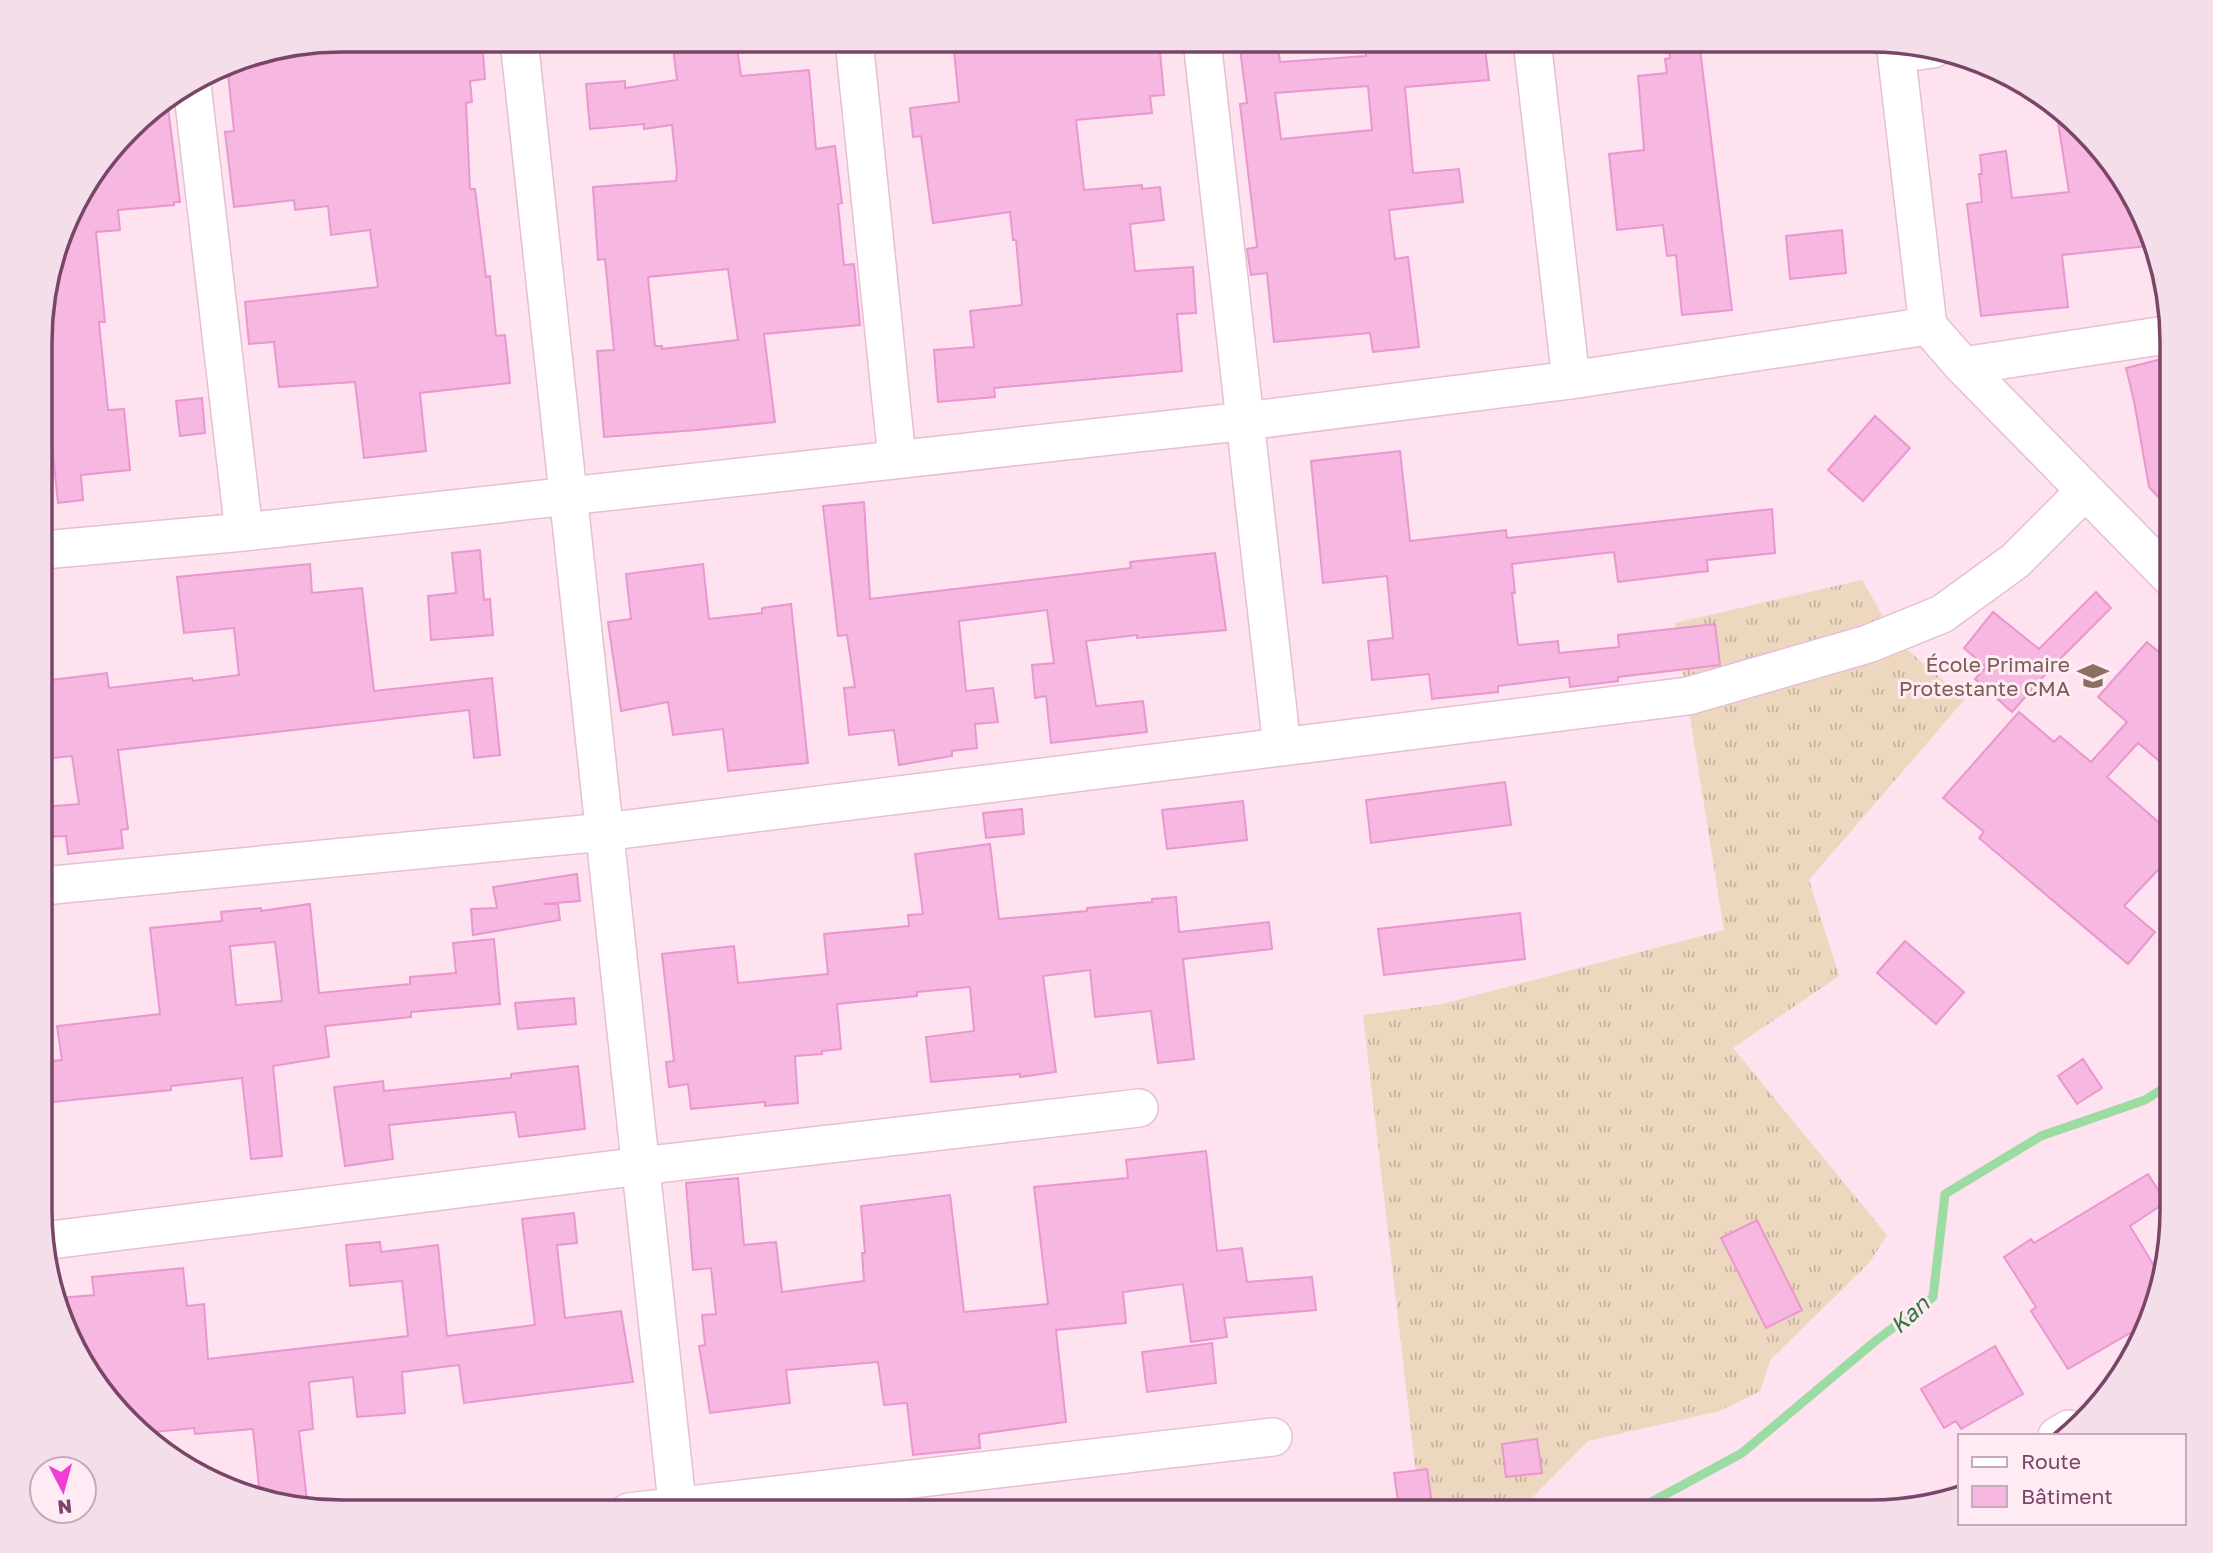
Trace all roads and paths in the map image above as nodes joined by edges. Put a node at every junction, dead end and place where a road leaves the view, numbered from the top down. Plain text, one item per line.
1 (520, 52) edge
2 (855, 52) edge
3 (1203, 52) edge
4 (1533, 52) edge
5 (1897, 54) edge
6 (193, 94) edge
7 (1928, 326) junction
8 (2160, 336) edge
9 (1963, 366) junction
10 (1571, 380) junction
11 (1246, 421) junction
12 (897, 459) junction
13 (2085, 491) junction
14 (569, 496) junction
15 (244, 532) junction
16 (52, 549) edge
17 (2160, 567) edge
18 (1282, 747) junction
19 (604, 832) junction
20 (52, 885) edge
21 (1139, 1108) dead end
22 (641, 1166) junction
23 (54, 1240) edge
24 (1273, 1437) dead end
25 (677, 1500) edge
26 (760, 1500) edge

1 - 14 street
2 - 12 street
3 - 11 street
4 - 10 street
5 - 7 street
6 - 15 street
7 - 9 street
7 - 10 street
8 - 9 street
9 - 13 street
10 - 11 street
11 - 12 street
11 - 18 street
12 - 14 street
13 - 17 street
13 - 18 street
14 - 15 street
14 - 19 street
15 - 16 street
18 - 19 street
19 - 20 street
19 - 22 street
21 - 22 street
22 - 23 street
22 - 25 street
24 - 26 street

